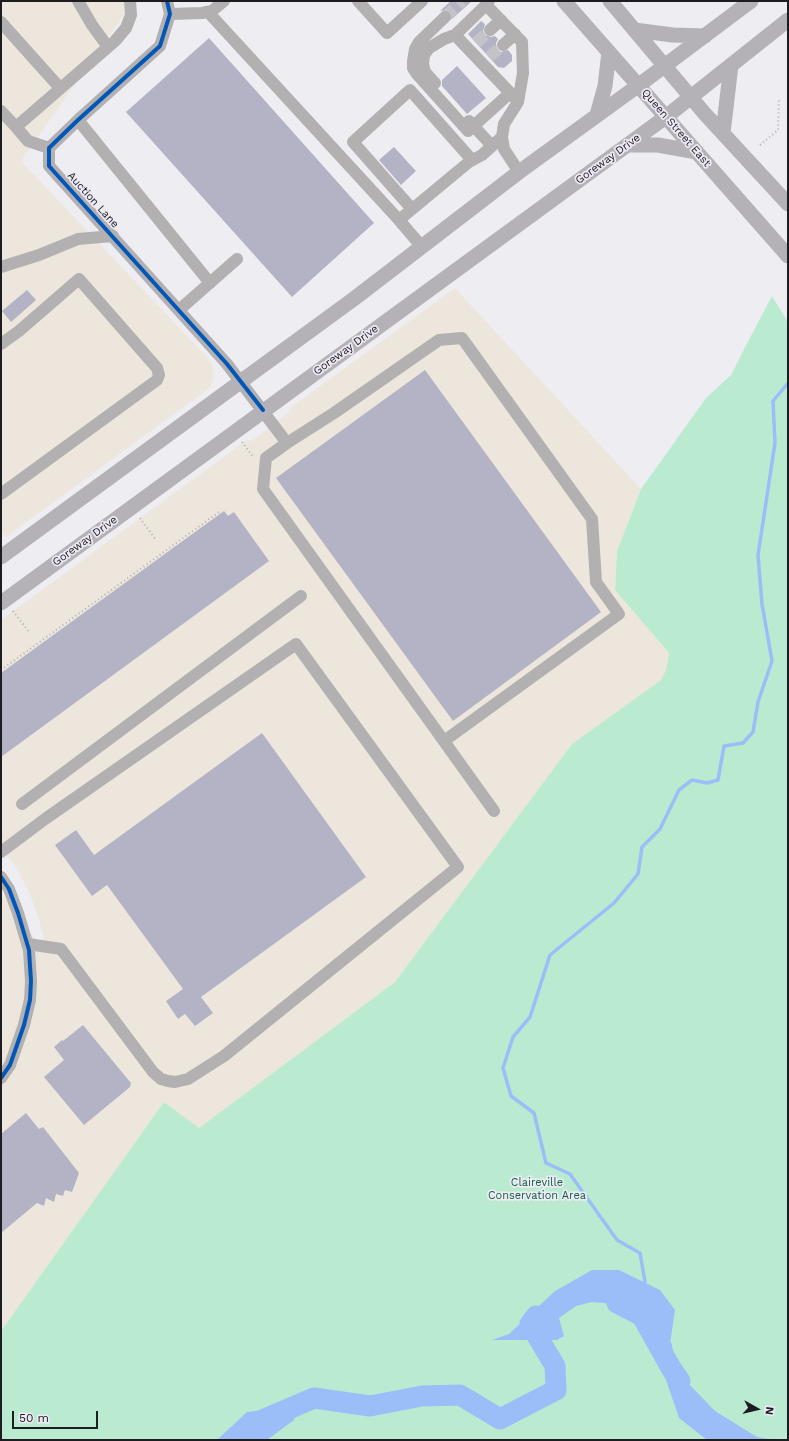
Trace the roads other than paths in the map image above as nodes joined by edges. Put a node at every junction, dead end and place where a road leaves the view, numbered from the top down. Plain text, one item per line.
1 (78, 1) edge
2 (130, 1) edge
3 (167, 1) edge
4 (224, 1) edge
5 (358, 1) edge
6 (422, 1) edge
7 (564, 1) edge
8 (610, 1) edge
9 (751, 1) edge
10 (487, 3) edge
11 (208, 12) junction
12 (170, 14) junction
13 (445, 17) tunnel mouth
14 (501, 20) junction
15 (788, 20) edge
16 (1, 22) edge
17 (490, 30) tunnel mouth
18 (634, 30) junction
19 (515, 34) junction
20 (455, 35) junction
21 (705, 36) junction
22 (503, 45) tunnel mouth
23 (108, 47) junction
24 (609, 52) junction
25 (731, 65) junction
26 (664, 67) junction
27 (638, 86) junction
28 (60, 88) junction
29 (692, 97) junction
30 (514, 98) junction
31 (1, 111) edge
32 (597, 115) junction
33 (667, 116) junction
34 (78, 120) junction
35 (474, 126) junction
36 (16, 127) junction
37 (723, 133) junction
38 (502, 137) junction
39 (627, 145) junction
40 (492, 146) junction
41 (49, 148) junction
42 (697, 152) junction
43 (472, 160) junction
44 (519, 172) junction
45 (788, 204) edge
46 (412, 209) junction
47 (399, 220) junction
48 (113, 236) junction
49 (422, 247) junction
50 (788, 256) edge
51 (237, 258) dead end
52 (1, 268) edge
53 (210, 283) junction
54 (179, 310) junction
55 (1, 344) edge
56 (241, 382) junction
57 (263, 410) junction
58 (288, 443) junction
59 (1, 494) edge
60 (1, 557) edge
61 (301, 596) dead end
62 (7, 606) edge
63 (444, 741) junction
64 (22, 804) dead end
65 (494, 810) dead end
66 (1, 852) edge
67 (1, 877) edge
68 (28, 944) junction
69 (1, 1078) edge

1 - 23 street
2 - 23 street
3 - 12 street
4 - 11 street
5 - 6 street
7 - 24 main road, Queen Street East
8 - 18 main road
9 - 21 main road
10 - 14 street
10 - 20 street
11 - 12 street
11 - 47 street
12 - 34 street
13 - 35 street
14 - 17 street
14 - 19 street
15 - 25 main road, Goreway Drive
16 - 28 street
18 - 21 main road
18 - 26 main road
19 - 22 street
19 - 30 street
20 - 30 street
20 - 35 street
21 - 26 main road
23 - 28 street
24 - 27 main road, Queen Street East
24 - 32 main road
25 - 29 main road, Goreway Drive
25 - 37 main road
26 - 27 main road
26 - 29 main road
27 - 32 main road
27 - 33 main road, Queen Street East
28 - 36 street
29 - 33 main road, Goreway Drive
29 - 37 main road
30 - 35 street
30 - 38 street
31 - 36 street
32 - 44 main road
33 - 39 main road, Goreway Drive
33 - 42 main road, Queen Street East
34 - 41 street
34 - 53 street
35 - 40 street
36 - 41 street
37 - 45 main road
38 - 40 street
38 - 44 street
39 - 42 main road
39 - 57 main road, Goreway Drive
40 - 43 street
41 - 48 street, Auction Lane
42 - 50 main road, Queen Street East
43 - 46 street
43 - 46 street
44 - 49 main road
46 - 47 street
47 - 49 street
48 - 52 street
48 - 54 street, Auction Lane
49 - 56 main road
51 - 53 street
53 - 54 street
54 - 56 street, Auction Lane
55 - 59 street
56 - 57 street, Auction Lane
56 - 60 main road
57 - 58 street, Auction Lane
57 - 62 main road, Goreway Drive
58 - 63 street
58 - 63 street
61 - 64 street
63 - 65 street
66 - 68 street
67 - 68 street
68 - 69 street

